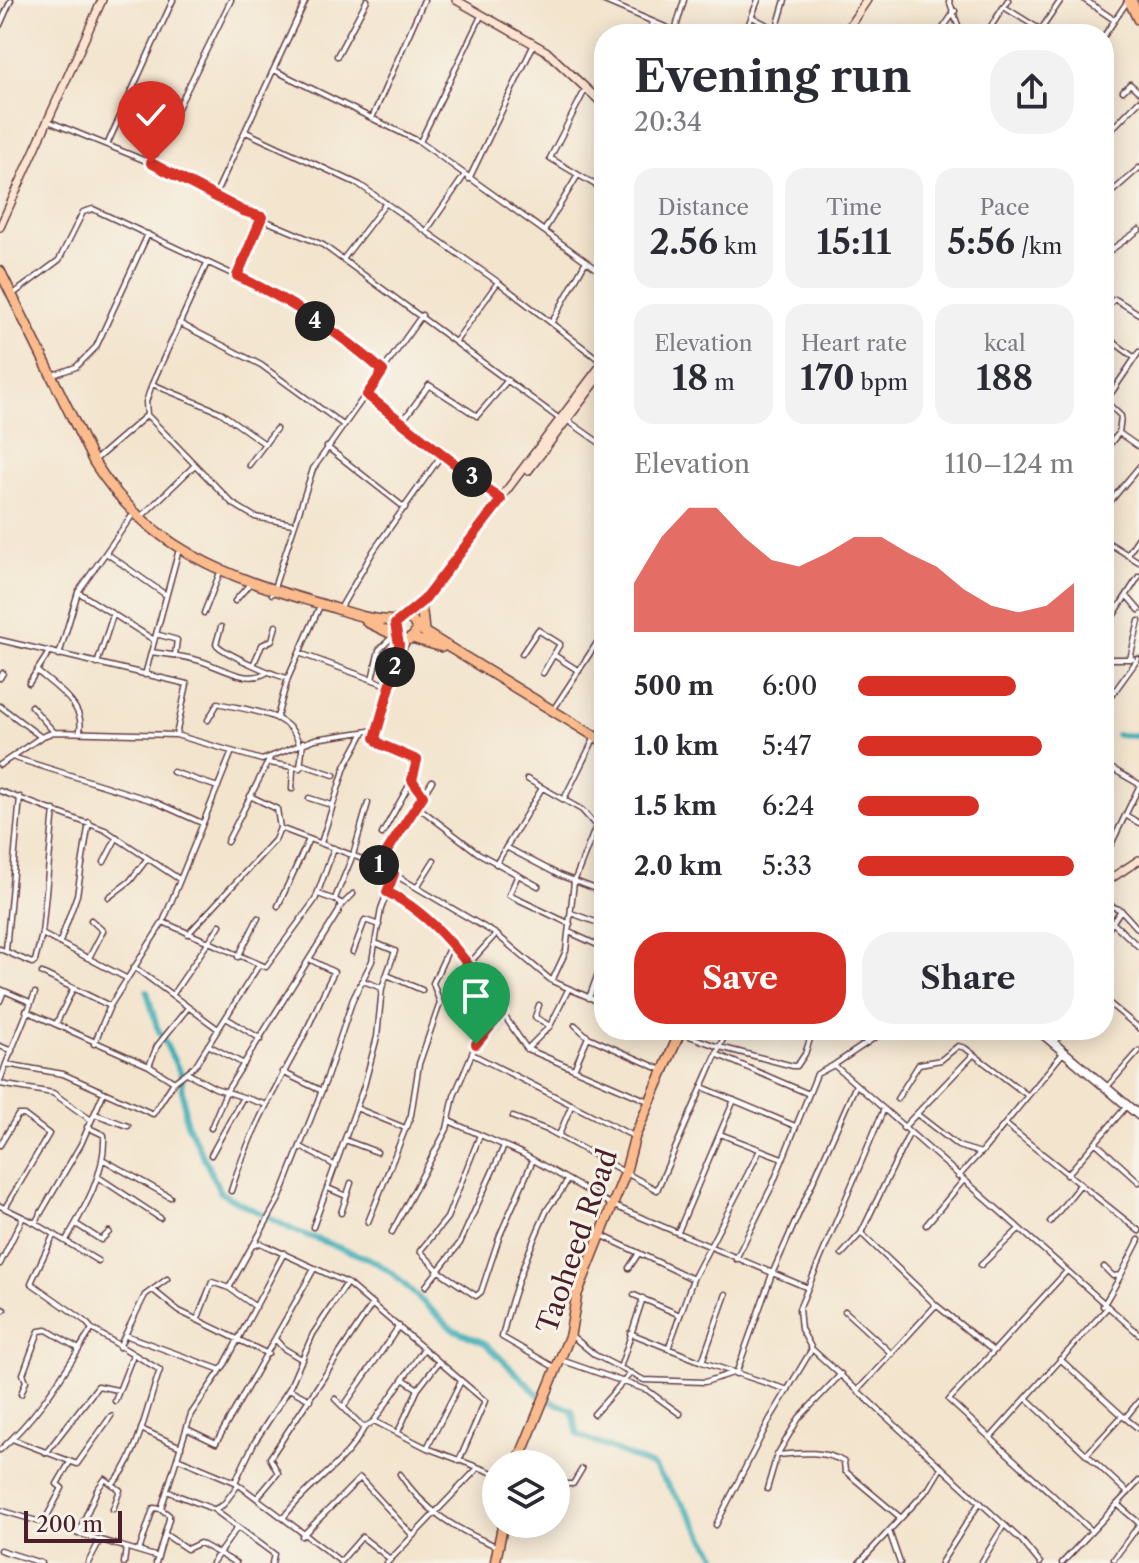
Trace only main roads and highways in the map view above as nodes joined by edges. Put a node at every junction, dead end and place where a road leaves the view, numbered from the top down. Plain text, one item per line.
1 (1130, 0) edge
2 (1139, 19) edge
3 (0, 271) edge
4 (0, 283) edge
5 (7, 296) edge
6 (135, 518) junction
7 (273, 592) junction
8 (422, 612) road end
9 (401, 619) junction
10 (420, 629) junction
11 (401, 638) junction
12 (445, 647) junction
13 (594, 737) edge
14 (675, 1040) edge
15 (522, 1450) edge
16 (500, 1538) edge
17 (495, 1563) edge

1 - 2 highway
3 - 5 main road
4 - 5 main road
5 - 6 main road
5 - 6 main road
6 - 7 main road
6 - 7 main road
7 - 9 main road
7 - 11 main road
8 - 10 main road
9 - 10 main road
9 - 11 main road
10 - 11 main road
10 - 12 main road
11 - 12 main road
12 - 13 main road
14 - 15 main road, Taoheed Road
16 - 17 main road

